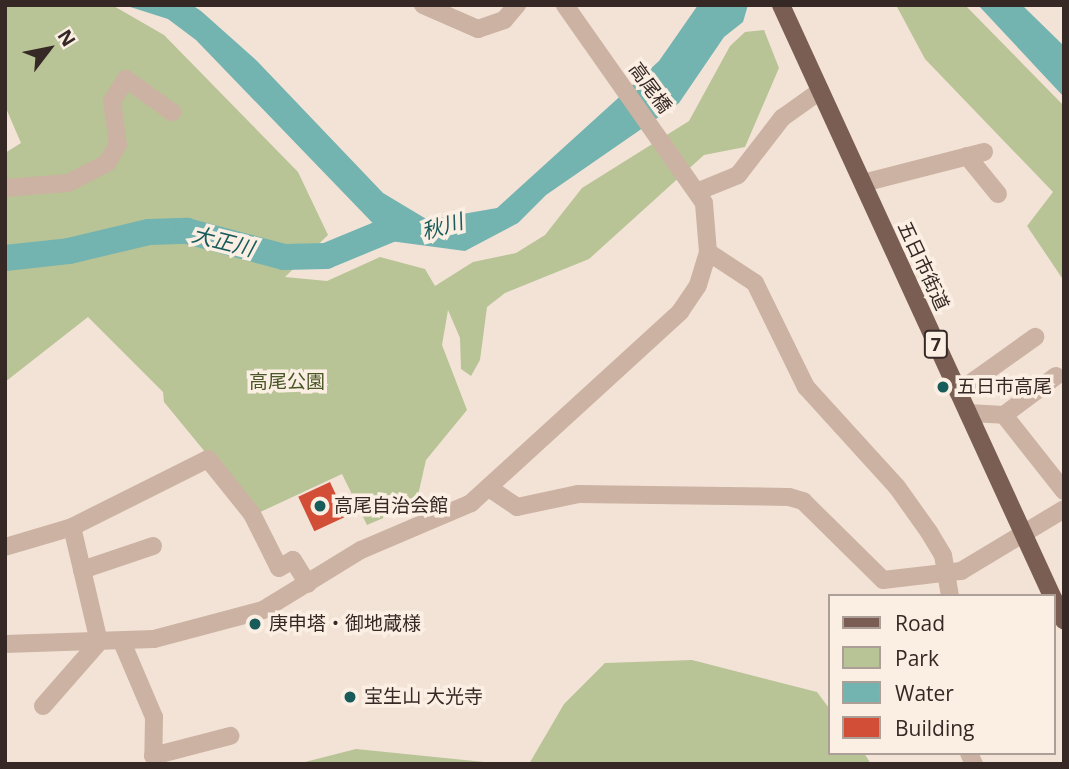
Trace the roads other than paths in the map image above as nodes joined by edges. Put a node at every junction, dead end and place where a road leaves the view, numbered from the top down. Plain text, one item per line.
1 (423, 5) edge
2 (517, 5) edge
3 (565, 5) edge
4 (781, 5) edge
5 (820, 91) junction
6 (172, 112) dead end
7 (863, 183) junction
8 (5, 188) edge
9 (699, 191) junction
10 (998, 194) dead end
11 (708, 252) junction
12 (1035, 337) dead end
13 (1056, 376) dead end
14 (958, 392) junction
15 (968, 413) junction
16 (1004, 415) junction
17 (489, 488) junction
18 (1064, 491) edge
19 (1064, 509) edge
20 (72, 527) junction
21 (1024, 534) junction
22 (153, 546) dead end
23 (5, 547) edge
24 (82, 570) junction
25 (948, 572) junction
26 (308, 584) junction
27 (950, 594) edge
28 (1052, 594) edge
29 (1055, 601) edge
30 (1064, 621) edge
31 (99, 642) junction
32 (122, 642) junction
33 (5, 644) edge
34 (43, 706) dead end
35 (230, 736) dead end

1 - 2 street
3 - 9 street, 高尾橋
4 - 5 main road, 五日市街道 / 7
5 - 7 main road, 五日市街道 / 7
5 - 9 street
6 - 8 street
7 - 10 street
7 - 14 main road, 五日市街道 / 7
9 - 11 street
11 - 17 street
11 - 25 street
12 - 14 street
13 - 16 street
14 - 15 main road, 五日市街道 / 7
15 - 16 street
15 - 21 main road, 五日市街道 / 7
16 - 18 street
17 - 25 street
17 - 26 street
19 - 21 street
20 - 23 street
20 - 24 street
20 - 26 street
21 - 25 street
21 - 28 main road, 五日市街道 / 7
22 - 24 street
24 - 31 street
25 - 27 street
26 - 32 street
29 - 30 main road, 五日市街道 / 7
31 - 32 street
31 - 33 street
31 - 34 street
32 - 35 street

